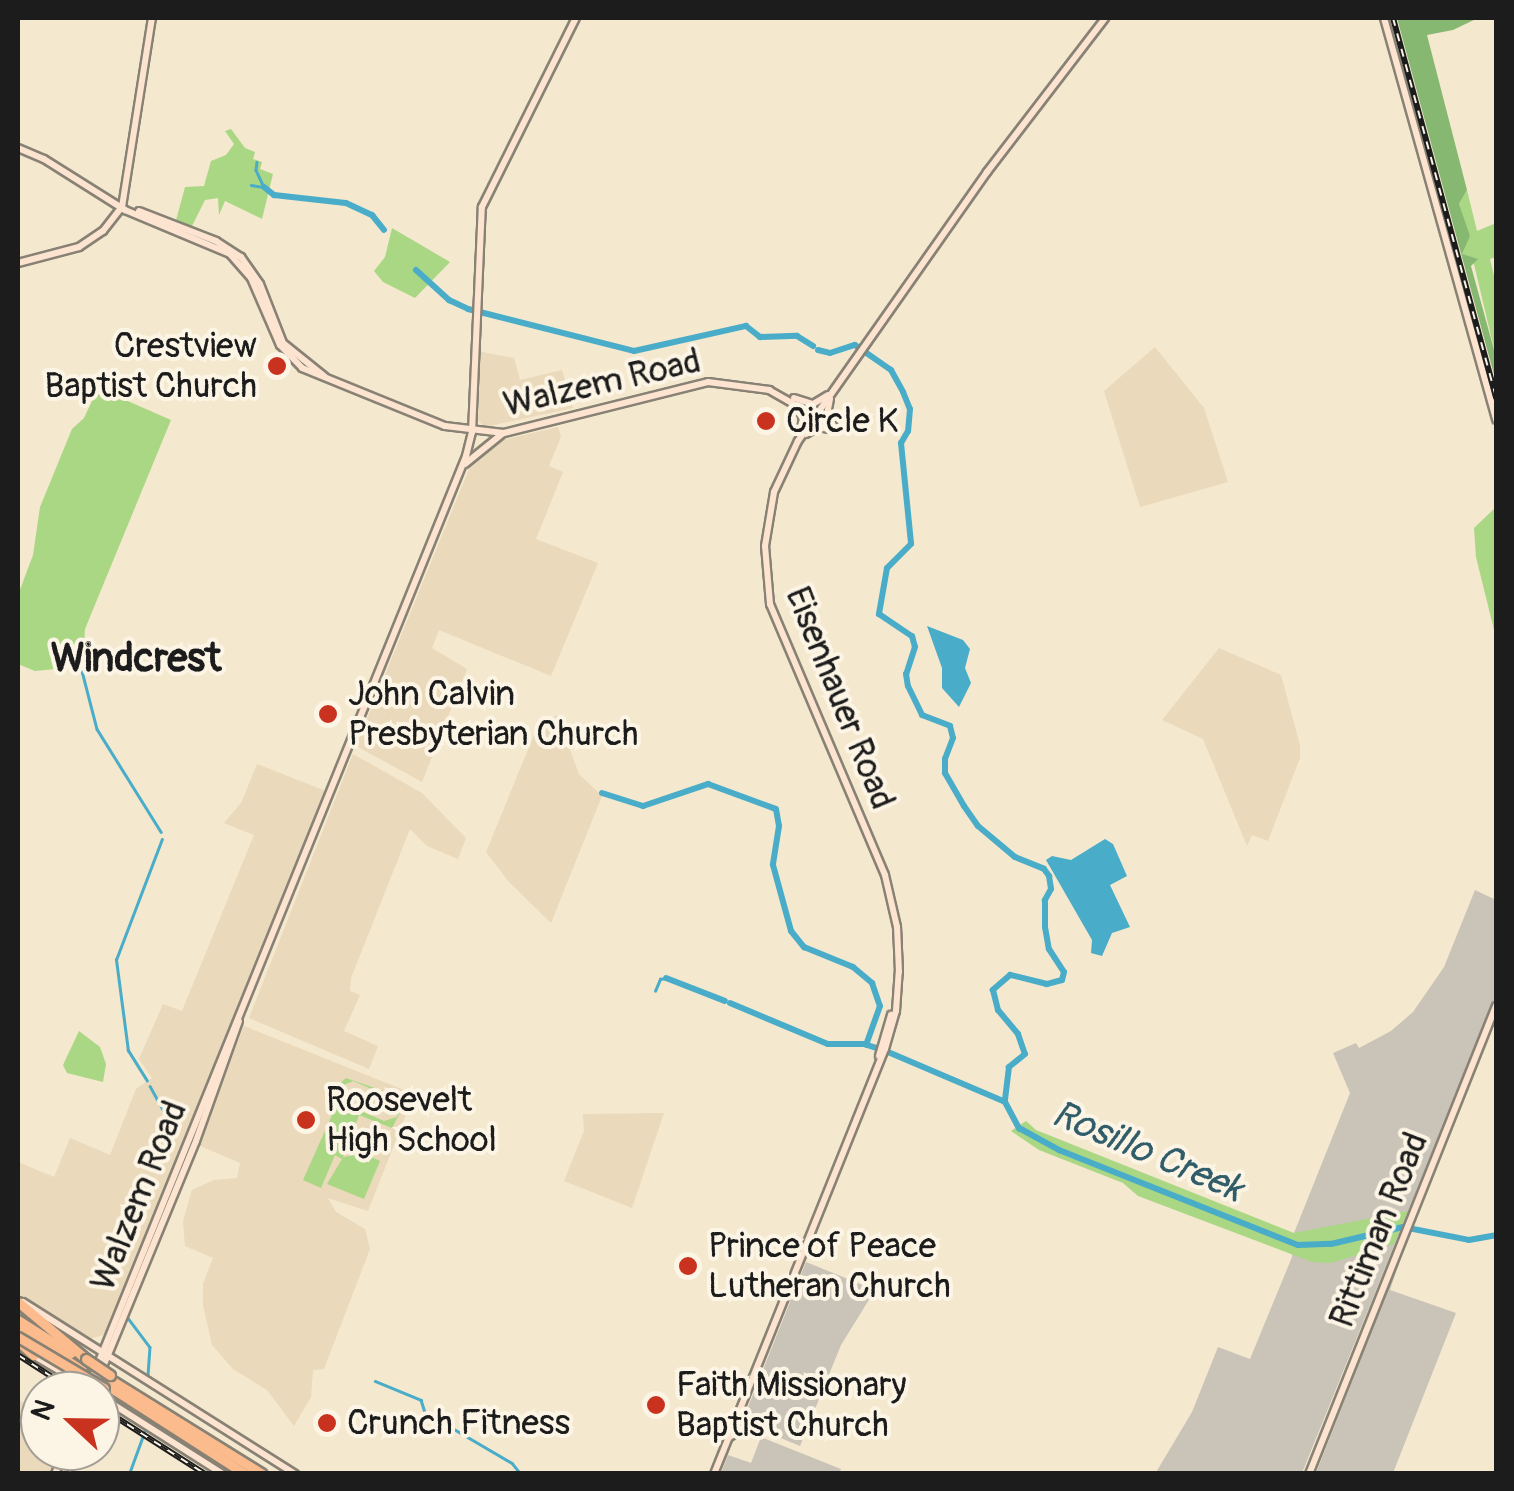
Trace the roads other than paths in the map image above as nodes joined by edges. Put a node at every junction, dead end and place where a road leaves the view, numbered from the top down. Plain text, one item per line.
1 (152, 18) edge
2 (576, 18) edge
3 (1106, 18) edge
4 (1384, 18) edge
5 (18, 148) edge
6 (128, 194) junction
7 (112, 203) junction
8 (130, 210) junction
9 (114, 218) junction
10 (18, 262) edge
11 (833, 391) junction
12 (783, 396) junction
13 (795, 402) junction
14 (472, 415) junction
15 (816, 416) junction
16 (1496, 420) edge
17 (458, 429) junction
18 (472, 432) junction
19 (504, 433) junction
20 (486, 434) junction
21 (798, 441) junction
22 (469, 447) junction
23 (462, 469) junction
24 (1496, 1006) edge
25 (239, 1020) junction
26 (890, 1026) junction
27 (877, 1066) junction
28 (208, 1094) junction
29 (205, 1117) junction
30 (156, 1223) junction
31 (154, 1245) junction
32 (18, 1300) edge
33 (18, 1320) edge
34 (18, 1329) edge
35 (113, 1335) junction
36 (18, 1341) edge
37 (87, 1342) junction
38 (105, 1354) junction
39 (33, 1355) joint
40 (84, 1364) junction
41 (122, 1365) junction
42 (61, 1371) edge
43 (68, 1371) edge
44 (87, 1371) edge
45 (88, 1371) edge
46 (102, 1371) edge
47 (108, 1371) edge
48 (120, 1395) edge
49 (120, 1399) edge
50 (120, 1404) edge
51 (173, 1423) junction
52 (745, 1427) dead end
53 (723, 1448) junction
54 (223, 1474) edge
55 (245, 1474) edge
56 (262, 1474) edge
57 (274, 1474) edge
58 (295, 1474) edge
59 (714, 1474) edge
60 (1309, 1474) edge

1 - 6 main road
2 - 14 main road
3 - 11 main road
4 - 16 main road
5 - 7 main road
6 - 7 main road
6 - 8 main road
6 - 8 main road
7 - 8 main road
7 - 9 main road
8 - 9 main road
8 - 17 main road
9 - 10 main road
11 - 12 main road
11 - 15 main road
11 - 21 main road
12 - 13 main road, Walzem Road
12 - 19 main road, Walzem Road
13 - 15 main road, Walzem Road
13 - 21 main road
14 - 17 main road
14 - 18 main road
14 - 20 main road
15 - 21 main road, Eisenhauer Road
17 - 18 main road
17 - 22 main road
18 - 20 main road, Walzem Road
18 - 22 main road, Walzem Road
19 - 20 main road, Walzem Road
19 - 23 main road
21 - 26 main road, Eisenhauer Road
22 - 23 main road, Walzem Road
23 - 25 main road, Walzem Road
24 - 60 main road, Rittiman Road
25 - 28 main road, Walzem Road
25 - 29 main road, Walzem Road
26 - 27 main road, Eisenhauer Road
26 - 27 main road, Eisenhauer Road
27 - 53 main road, Eisenhauer Road
28 - 29 main road
28 - 30 main road, Walzem Road
29 - 31 main road, Walzem Road
30 - 31 main road
30 - 35 main road, Walzem Road
31 - 35 main road, Walzem Road
32 - 37 main road
32 - 40 highway
33 - 40 highway
34 - 40 highway
35 - 37 main road
35 - 38 main road, Walzem Road
35 - 41 main road
36 - 39 highway
36 - 43 highway, bridge
37 - 38 main road
37 - 44 main road
38 - 41 main road
38 - 46 main road, Walzem Road
39 - 42 main road
40 - 45 highway, bridge
41 - 47 main road
41 - 58 main road
48 - 51 highway
49 - 51 highway
50 - 54 main road
51 - 55 highway
51 - 56 highway
51 - 57 highway
52 - 53 main road
53 - 59 main road, Eisenhauer Road

